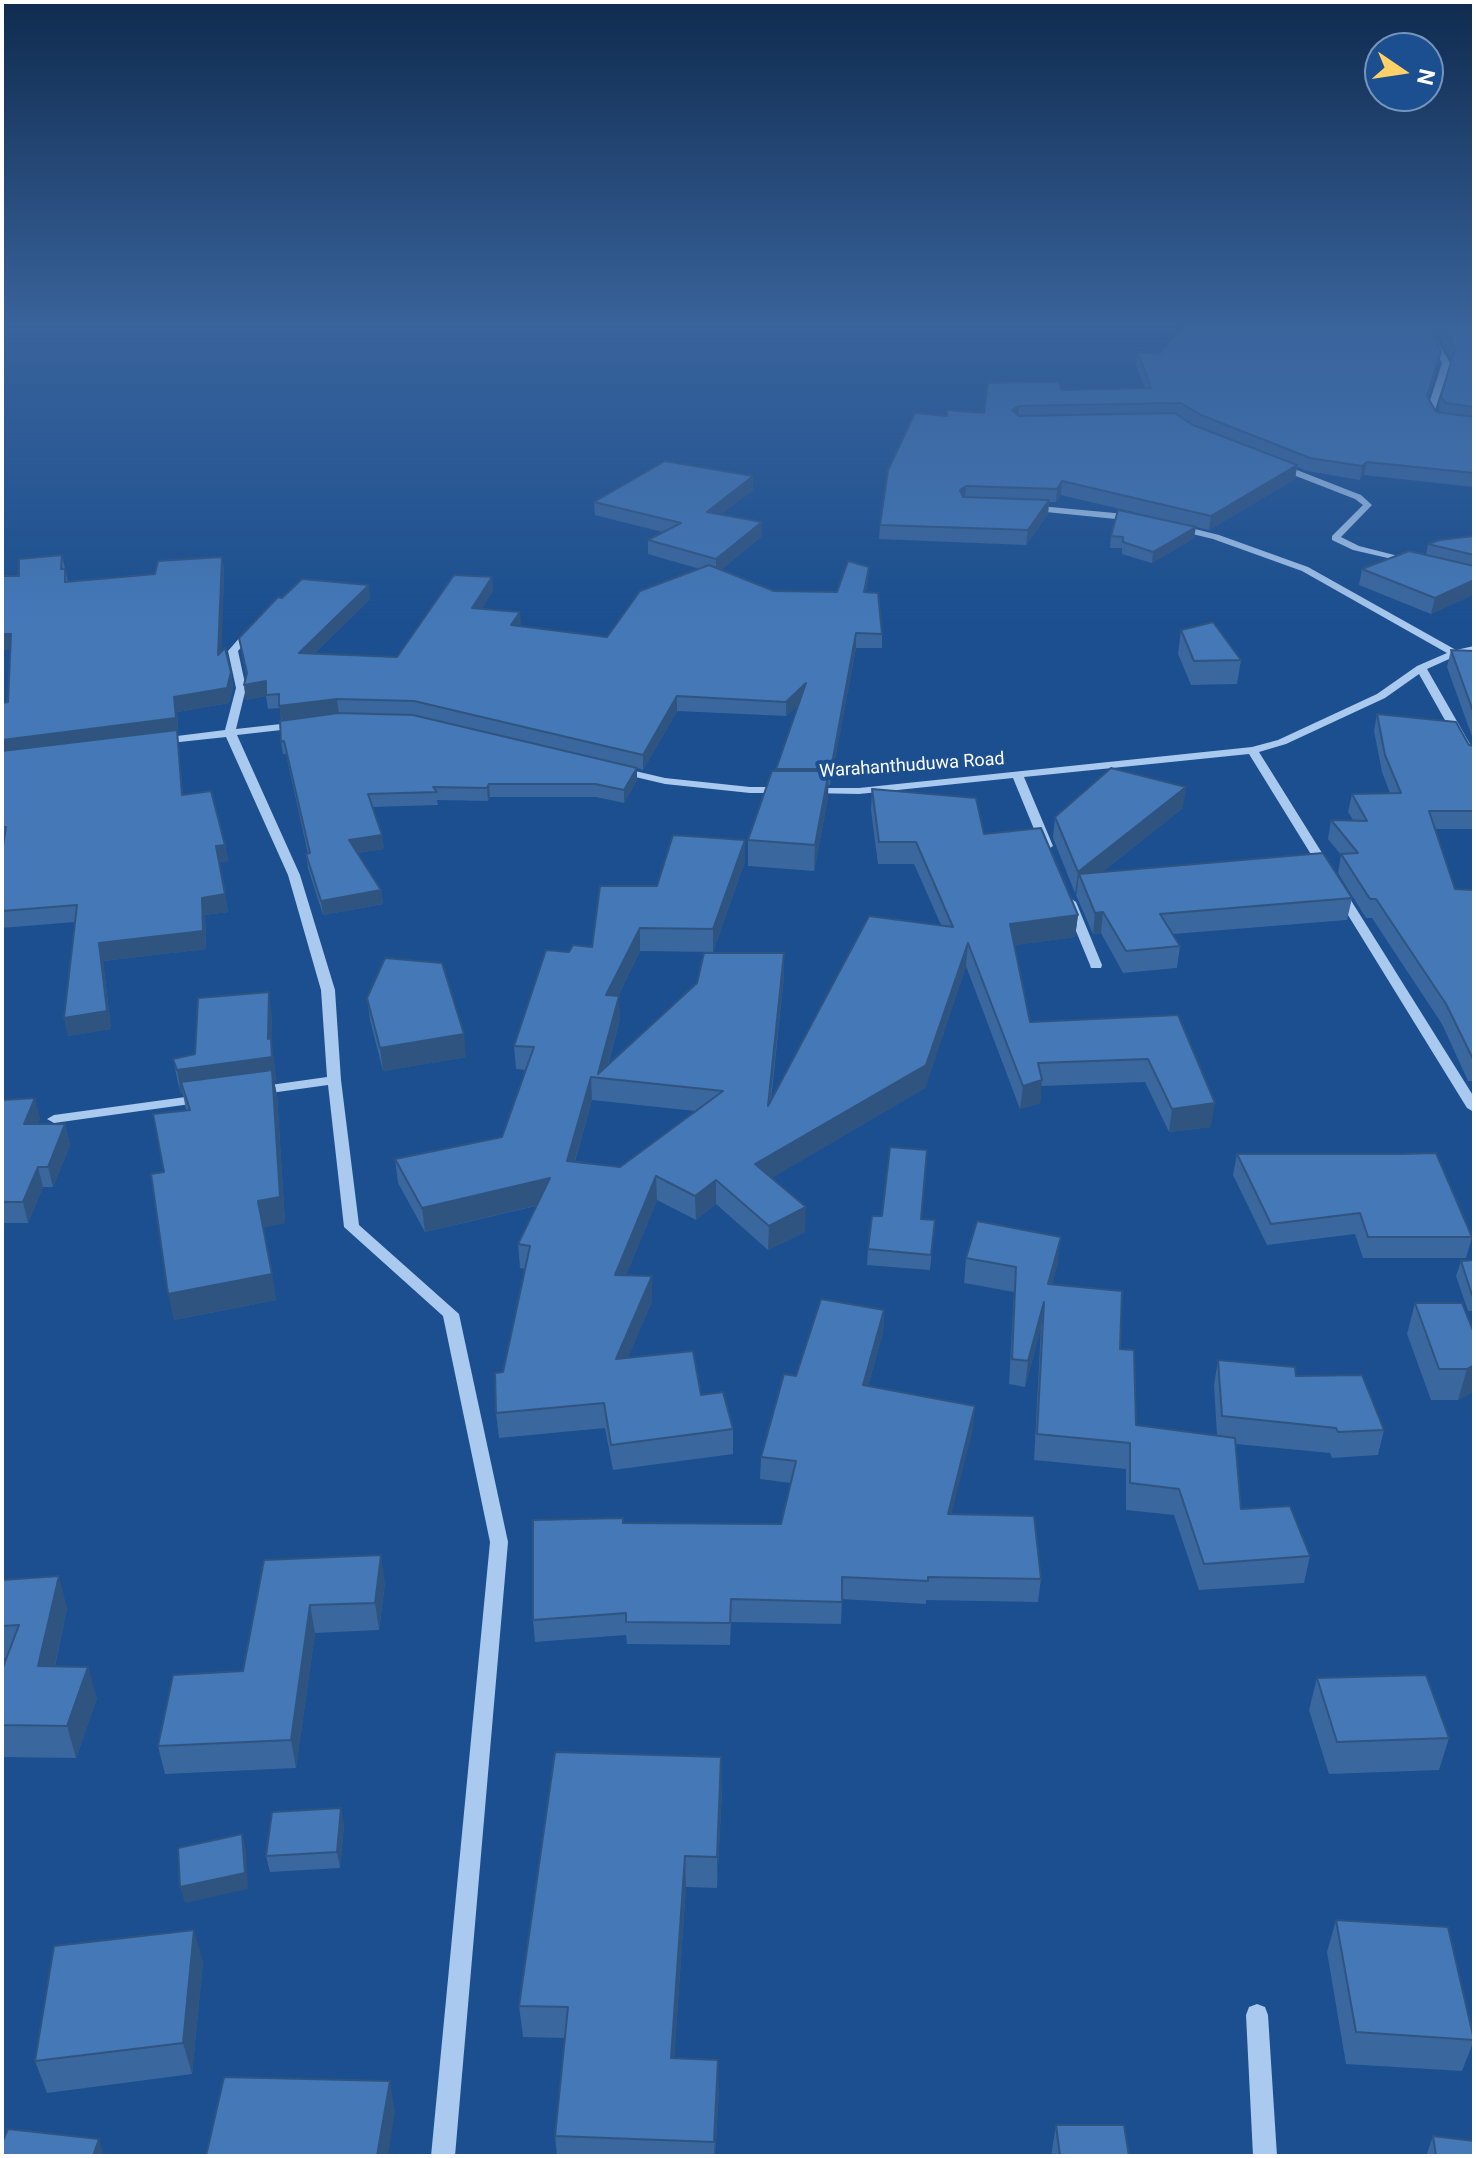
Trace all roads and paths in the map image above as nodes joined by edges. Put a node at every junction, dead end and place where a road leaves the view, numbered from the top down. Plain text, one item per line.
1 (1269, 462) edge
2 (1023, 507) edge
3 (1146, 521) edge
4 (1174, 527) edge
5 (1415, 563) edge
6 (261, 619) edge
7 (1474, 649) edge
8 (1455, 653) junction
9 (1421, 668) junction
10 (308, 724) edge
11 (230, 733) junction
12 (151, 743) edge
13 (1252, 750) junction
14 (1474, 761) edge
15 (606, 767) edge
16 (1018, 776) junction
17 (1054, 863) edge
18 (1066, 892) edge
19 (1096, 965) dead end
20 (334, 1080) junction
21 (241, 1093) edge
22 (210, 1098) edge
23 (1474, 1108) edge
24 (54, 1119) dead end
25 (1257, 2015) dead end
26 (443, 2156) edge
27 (1265, 2156) edge

1 - 5 street
2 - 3 street
4 - 8 street
6 - 11 street
7 - 8 street, Warahanthuduwa Road
8 - 9 street, Warahanthuduwa Road
9 - 13 street, Warahanthuduwa Road
9 - 14 street
10 - 11 street
11 - 12 street
11 - 20 street
13 - 16 street, Warahanthuduwa Road
13 - 23 street
15 - 16 street, Warahanthuduwa Road
16 - 17 street
18 - 19 street
20 - 21 street
20 - 26 street
22 - 24 street
25 - 27 street

